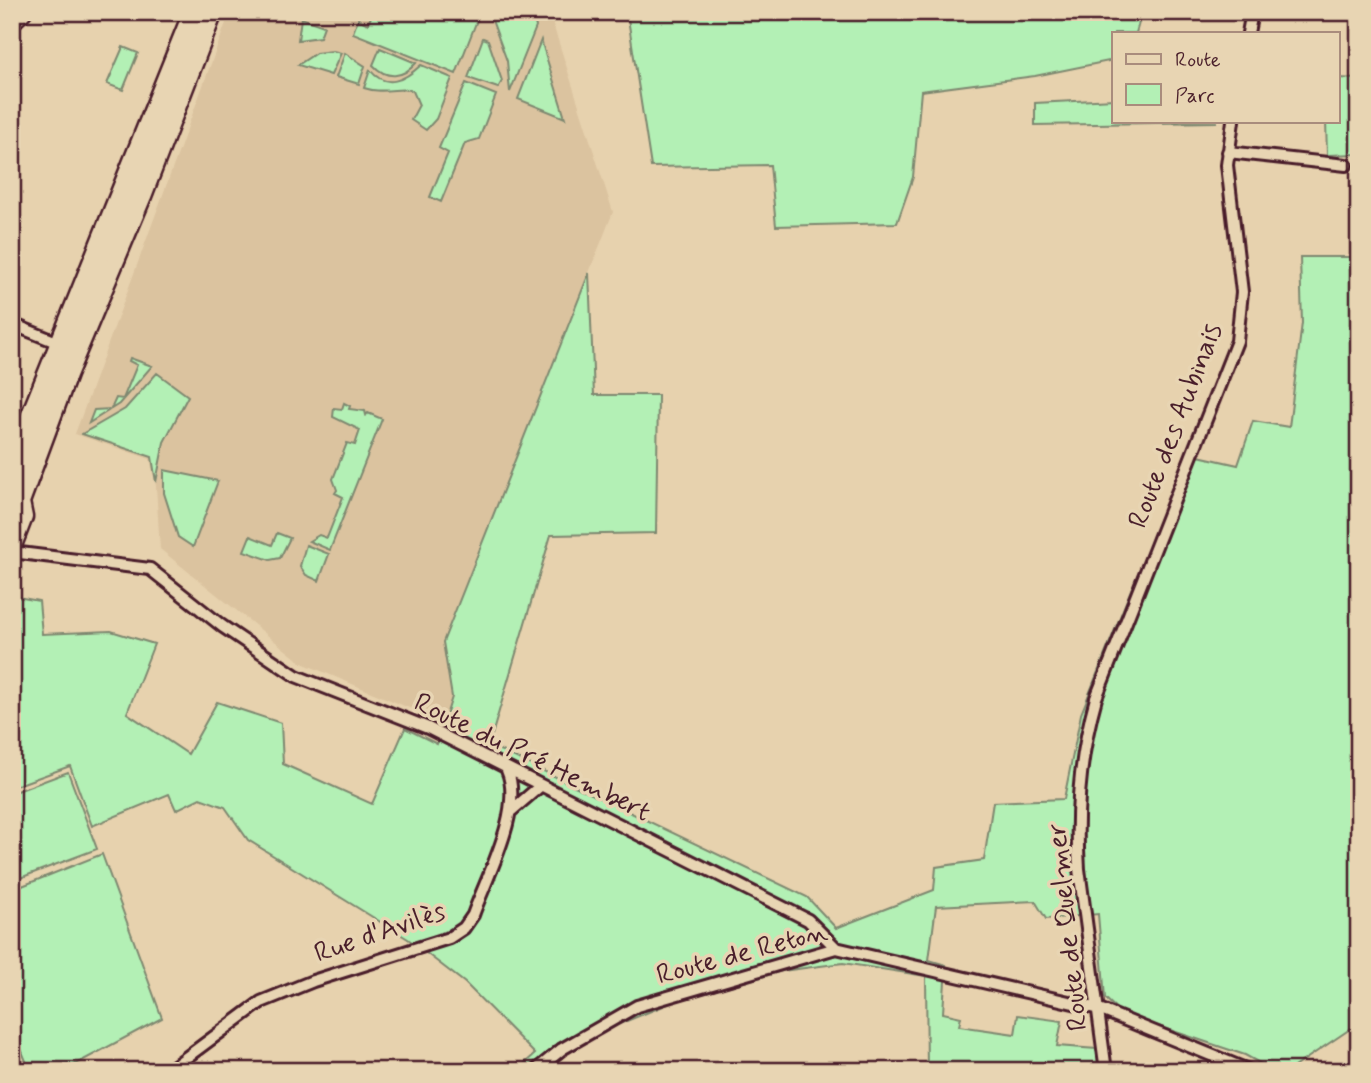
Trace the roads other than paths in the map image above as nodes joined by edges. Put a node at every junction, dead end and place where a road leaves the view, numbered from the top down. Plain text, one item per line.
1 (24, 12) edge
2 (192, 12) edge
3 (203, 12) edge
4 (214, 12) edge
5 (1252, 12) edge
6 (12, 23) edge
7 (1248, 32) edge
8 (1233, 122) edge
9 (1228, 152) junction
10 (1346, 165) dead end
11 (12, 324) edge
12 (59, 343) junction
13 (12, 459) edge
14 (15, 497) edge
15 (12, 550) edge
16 (1086, 737) joint
17 (507, 769) junction
18 (539, 787) junction
19 (511, 811) junction
20 (836, 948) junction
21 (1099, 1009) junction
22 (168, 1071) edge
23 (535, 1071) edge
24 (1106, 1071) edge
25 (1250, 1071) edge

1 - 6 street
2 - 12 main road
3 - 14 street
4 - 14 main road
5 - 7 street
8 - 9 street, Route des Aubinais
9 - 10 street
9 - 16 street, Route des Aubinais
11 - 12 street
12 - 13 main road
14 - 15 main road
15 - 17 street, Route du Pré Hembert
16 - 21 street, Route de Quelmer
17 - 18 street, Route du Pré Hembert
17 - 19 street, Rue d'Avilès
18 - 19 street
18 - 20 street, Route du Pré Hembert
19 - 22 street, Rue d'Avilès
20 - 21 street, Route de Reton
20 - 23 street, Route de Reton
21 - 24 street, Route de Quelmer
21 - 25 street, Route de Reton

